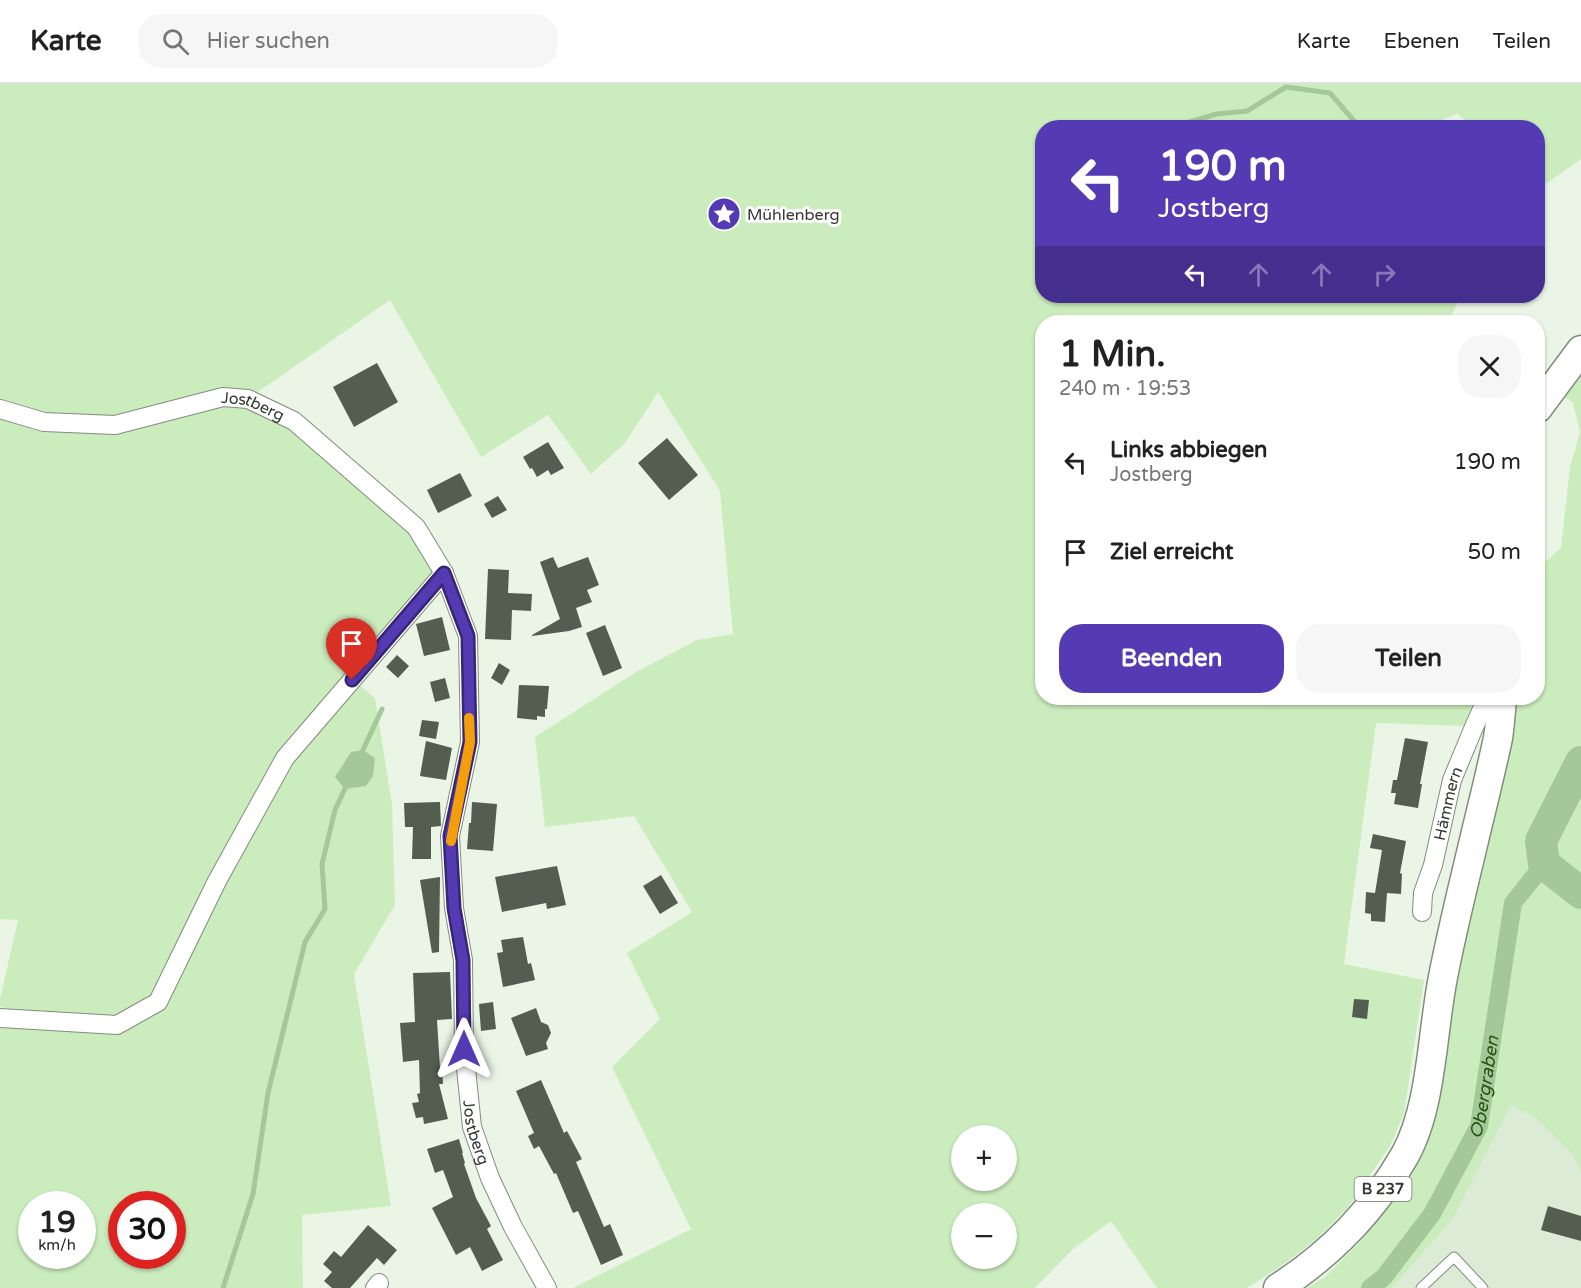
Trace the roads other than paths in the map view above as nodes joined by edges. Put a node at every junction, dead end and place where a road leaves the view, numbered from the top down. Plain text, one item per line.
1 (1581, 350) edge
2 (1545, 399) edge
3 (0, 410) edge
4 (444, 573) junction
5 (1484, 705) edge
6 (1501, 705) edge
7 (1422, 912) dead end
8 (0, 1018) edge
9 (547, 1288) edge
10 (1278, 1288) edge
11 (1421, 1288) edge
12 (1483, 1288) edge

1 - 2 main road
3 - 4 street, Jostberg
4 - 8 street
4 - 9 street, Jostberg
5 - 7 street, Hämmern
6 - 10 main road, B 237
11 - 12 lane

